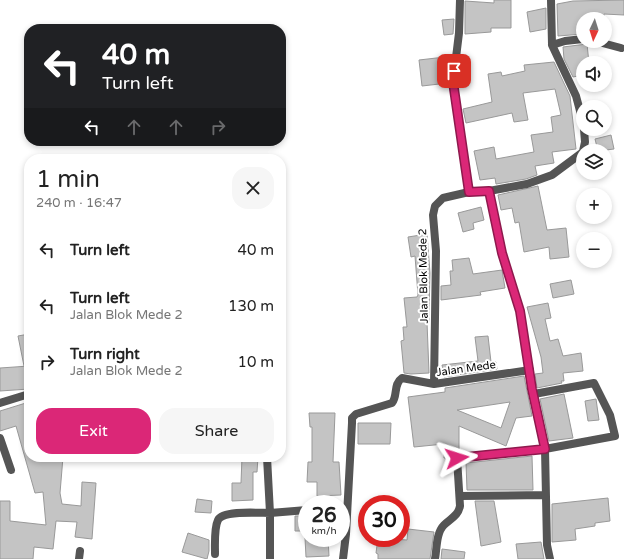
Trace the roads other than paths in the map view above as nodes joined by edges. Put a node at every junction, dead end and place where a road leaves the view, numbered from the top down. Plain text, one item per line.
1 (460, 0) edge
2 (550, 0) edge
3 (576, 40) edge
4 (612, 45) edge
5 (552, 46) junction
6 (621, 48) dead end
7 (577, 100) edge
8 (576, 156) edge
9 (489, 191) junction
10 (469, 192) junction
11 (530, 370) junction
12 (434, 384) junction
13 (534, 394) junction
14 (24, 396) edge
15 (0, 403) edge
16 (0, 438) edge
17 (545, 449) junction
18 (267, 462) edge
19 (11, 470) dead end
20 (345, 495) edge
21 (546, 495) junction
22 (460, 496) junction
23 (298, 511) edge
24 (270, 513) junction
25 (343, 547) edge
26 (215, 554) dead end
27 (270, 559) edge
28 (343, 559) edge
29 (435, 559) edge
30 (550, 559) edge

1 - 10 street
2 - 5 street
3 - 5 street
4 - 6 street
5 - 7 street
8 - 9 street, Jalan Blok Mede 2
9 - 10 street, Jalan Blok Mede 2
9 - 11 street
10 - 12 street, Jalan Blok Mede 2
11 - 12 street, Jalan Mede
11 - 13 street
12 - 20 street, Jalan Mede
13 - 17 street
13 - 17 street
14 - 15 street
16 - 19 street
17 - 21 street
17 - 22 street
18 - 24 street
21 - 22 street
21 - 30 street
22 - 29 street
23 - 24 street
24 - 26 street
24 - 27 street
25 - 28 street, Jalan Mede

